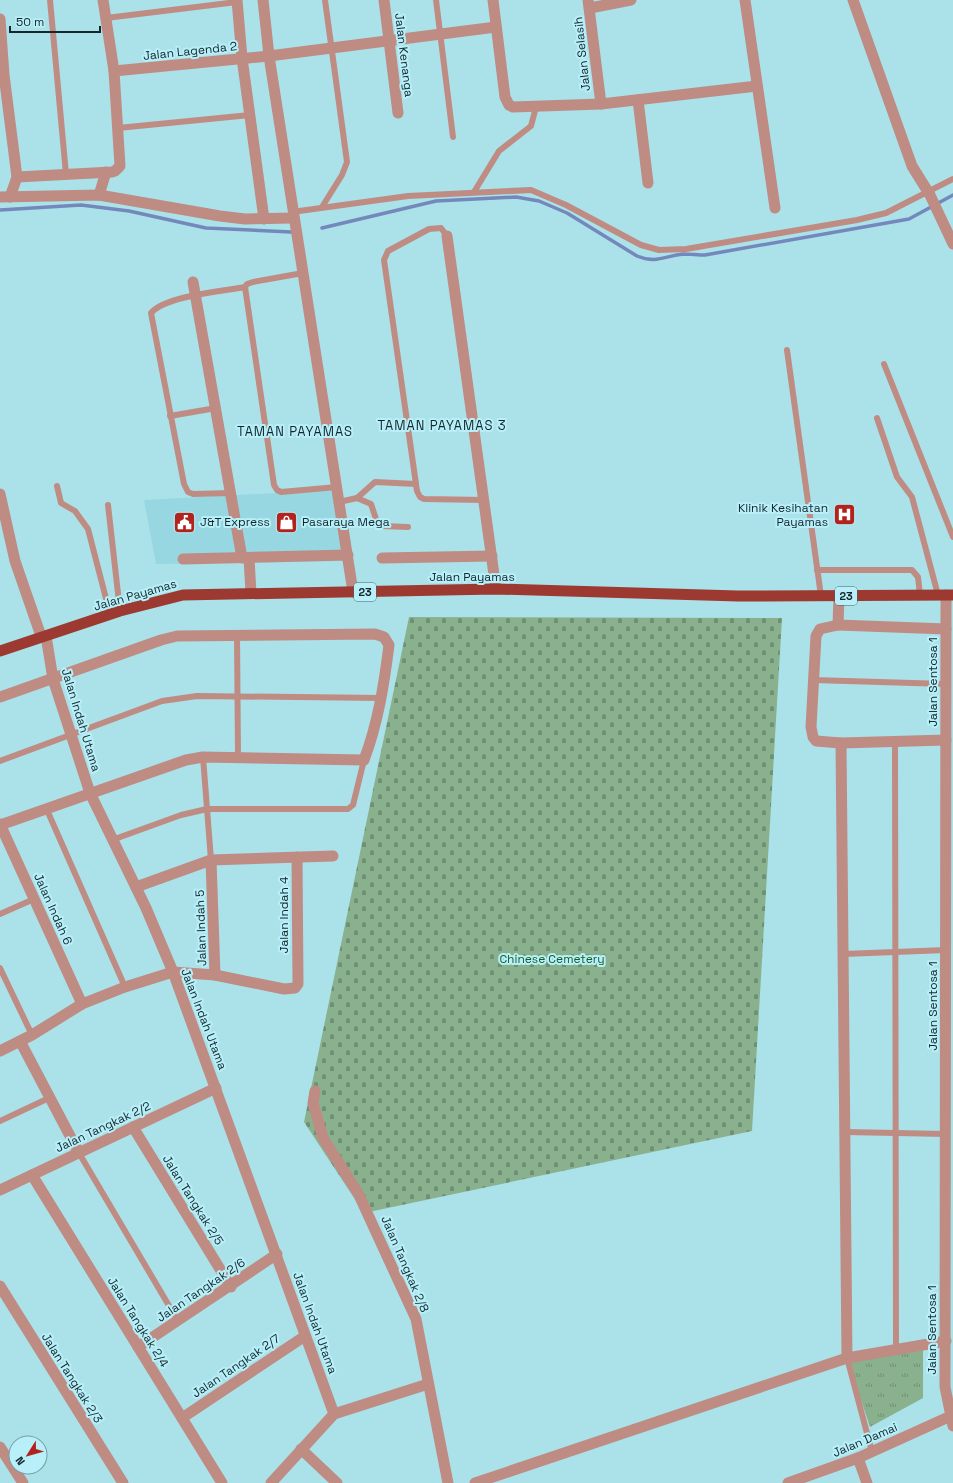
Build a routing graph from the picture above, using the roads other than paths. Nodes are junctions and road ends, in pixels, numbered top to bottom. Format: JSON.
{"nodes":[{"id":1,"x":50,"y":0,"type":"edge"},
{"id":2,"x":104,"y":0,"type":"edge"},
{"id":3,"x":263,"y":0,"type":"edge"},
{"id":4,"x":325,"y":0,"type":"edge"},
{"id":5,"x":384,"y":0,"type":"edge"},
{"id":6,"x":436,"y":0,"type":"edge"},
{"id":7,"x":493,"y":0,"type":"edge"},
{"id":8,"x":631,"y":0,"type":"edge"},
{"id":9,"x":745,"y":0,"type":"edge"},
{"id":10,"x":853,"y":0,"type":"edge"},
{"id":11,"x":237,"y":1,"type":"edge"},
{"id":12,"x":589,"y":4,"type":"edge"},
{"id":13,"x":106,"y":18,"type":"junction"},
{"id":14,"x":0,"y":19,"type":"edge"},
{"id":15,"x":496,"y":27,"type":"junction"},
{"id":16,"x":440,"y":35,"type":"junction"},
{"id":17,"x":389,"y":41,"type":"junction"},
{"id":18,"x":331,"y":48,"type":"junction"},
{"id":19,"x":269,"y":56,"type":"junction"},
{"id":20,"x":242,"y":58,"type":"junction"},
{"id":21,"x":114,"y":71,"type":"junction"},
{"id":22,"x":2,"y":75,"type":"edge"},
{"id":23,"x":757,"y":86,"type":"junction"},
{"id":24,"x":638,"y":100,"type":"junction"},
{"id":25,"x":601,"y":104,"type":"junction"},
{"id":26,"x":536,"y":107,"type":"junction"},
{"id":27,"x":398,"y":113,"type":"dead end"},
{"id":28,"x":250,"y":115,"type":"junction"},
{"id":29,"x":118,"y":128,"type":"junction"},
{"id":30,"x":453,"y":137,"type":"dead end"},
{"id":31,"x":106,"y":172,"type":"junction"},
{"id":32,"x":66,"y":174,"type":"junction"},
{"id":33,"x":17,"y":178,"type":"junction"},
{"id":34,"x":953,"y":179,"type":"edge"},
{"id":35,"x":648,"y":184,"type":"dead end"},
{"id":36,"x":474,"y":192,"type":"junction"},
{"id":37,"x":99,"y":195,"type":"junction"},
{"id":38,"x":931,"y":196,"type":"junction"},
{"id":39,"x":5,"y":197,"type":"edge"},
{"id":40,"x":322,"y":207,"type":"junction"},
{"id":41,"x":774,"y":208,"type":"dead end"},
{"id":42,"x":293,"y":215,"type":"junction"},
{"id":43,"x":264,"y":219,"type":"junction"},
{"id":44,"x":447,"y":236,"type":"joint"},
{"id":45,"x":953,"y":244,"type":"edge"},
{"id":46,"x":303,"y":273,"type":"junction"},
{"id":47,"x":193,"y":282,"type":"dead end"},
{"id":48,"x":245,"y":287,"type":"junction"},
{"id":49,"x":196,"y":295,"type":"junction"},
{"id":50,"x":787,"y":350,"type":"dead end"},
{"id":51,"x":884,"y":364,"type":"dead end"},
{"id":52,"x":216,"y":408,"type":"junction"},
{"id":53,"x":170,"y":416,"type":"junction"},
{"id":54,"x":877,"y":418,"type":"dead end"},
{"id":55,"x":416,"y":484,"type":"junction"},
{"id":56,"x":57,"y":486,"type":"dead end"},
{"id":57,"x":337,"y":487,"type":"junction"},
{"id":58,"x":231,"y":493,"type":"junction"},
{"id":59,"x":0,"y":494,"type":"edge"},
{"id":60,"x":357,"y":498,"type":"junction"},
{"id":61,"x":484,"y":500,"type":"junction"},
{"id":62,"x":339,"y":502,"type":"junction"},
{"id":63,"x":108,"y":505,"type":"dead end"},
{"id":64,"x":408,"y":527,"type":"dead end"},
{"id":65,"x":953,"y":537,"type":"edge"},
{"id":66,"x":348,"y":555,"type":"junction"},
{"id":67,"x":492,"y":556,"type":"junction"},
{"id":68,"x":246,"y":558,"type":"junction"},
{"id":69,"x":382,"y":558,"type":"dead end"},
{"id":70,"x":183,"y":559,"type":"dead end"},
{"id":71,"x":817,"y":570,"type":"junction"},
{"id":72,"x":496,"y":589,"type":"junction"},
{"id":73,"x":353,"y":592,"type":"junction"},
{"id":74,"x":251,"y":594,"type":"junction"},
{"id":75,"x":920,"y":595,"type":"junction"},
{"id":76,"x":946,"y":595,"type":"edge"},
{"id":77,"x":820,"y":596,"type":"junction"},
{"id":78,"x":839,"y":596,"type":"junction"},
{"id":79,"x":115,"y":613,"type":"junction"},
{"id":80,"x":948,"y":622,"type":"edge"},
{"id":81,"x":838,"y":625,"type":"junction"},
{"id":82,"x":237,"y":635,"type":"junction"},
{"id":83,"x":43,"y":636,"type":"junction"},
{"id":84,"x":0,"y":650,"type":"edge"},
{"id":85,"x":53,"y":679,"type":"junction"},
{"id":86,"x":813,"y":680,"type":"junction"},
{"id":87,"x":946,"y":684,"type":"junction"},
{"id":88,"x":238,"y":696,"type":"junction"},
{"id":89,"x":0,"y":697,"type":"edge"},
{"id":90,"x":382,"y":698,"type":"junction"},
{"id":91,"x":949,"y":717,"type":"edge"},
{"id":92,"x":70,"y":736,"type":"junction"},
{"id":93,"x":946,"y":740,"type":"junction"},
{"id":94,"x":895,"y":742,"type":"junction"},
{"id":95,"x":841,"y":743,"type":"junction"},
{"id":96,"x":203,"y":757,"type":"junction"},
{"id":97,"x":238,"y":757,"type":"junction"},
{"id":98,"x":364,"y":760,"type":"junction"},
{"id":99,"x":0,"y":761,"type":"edge"},
{"id":100,"x":90,"y":793,"type":"junction"},
{"id":101,"x":207,"y":809,"type":"junction"},
{"id":102,"x":47,"y":810,"type":"junction"},
{"id":103,"x":0,"y":825,"type":"edge"},
{"id":104,"x":112,"y":840,"type":"junction"},
{"id":105,"x":333,"y":856,"type":"dead end"},
{"id":106,"x":297,"y":857,"type":"junction"},
{"id":107,"x":211,"y":860,"type":"junction"},
{"id":108,"x":136,"y":887,"type":"junction"},
{"id":109,"x":34,"y":899,"type":"junction"},
{"id":110,"x":0,"y":914,"type":"edge"},
{"id":111,"x":946,"y":950,"type":"junction"},
{"id":112,"x":896,"y":952,"type":"junction"},
{"id":113,"x":844,"y":954,"type":"junction"},
{"id":114,"x":0,"y":968,"type":"edge"},
{"id":115,"x":173,"y":972,"type":"junction"},
{"id":116,"x":215,"y":975,"type":"junction"},
{"id":117,"x":125,"y":986,"type":"junction"},
{"id":118,"x":82,"y":1004,"type":"junction"},
{"id":119,"x":32,"y":1035,"type":"junction"},
{"id":120,"x":20,"y":1041,"type":"junction"},
{"id":121,"x":0,"y":1051,"type":"edge"},
{"id":122,"x":216,"y":1088,"type":"junction"},
{"id":123,"x":315,"y":1091,"type":"dead end"},
{"id":124,"x":50,"y":1098,"type":"junction"},
{"id":125,"x":0,"y":1121,"type":"edge"},
{"id":126,"x":133,"y":1127,"type":"junction"},
{"id":127,"x":845,"y":1132,"type":"junction"},
{"id":128,"x":897,"y":1133,"type":"junction"},
{"id":129,"x":946,"y":1134,"type":"junction"},
{"id":130,"x":949,"y":1148,"type":"edge"},
{"id":131,"x":79,"y":1152,"type":"junction"},
{"id":132,"x":32,"y":1175,"type":"junction"},
{"id":133,"x":0,"y":1190,"type":"edge"},
{"id":134,"x":277,"y":1254,"type":"junction"},
{"id":135,"x":949,"y":1271,"type":"edge"},
{"id":136,"x":0,"y":1286,"type":"edge"},
{"id":137,"x":230,"y":1287,"type":"junction"},
{"id":138,"x":178,"y":1321,"type":"junction"},
{"id":139,"x":305,"y":1336,"type":"junction"},
{"id":140,"x":946,"y":1341,"type":"junction"},
{"id":141,"x":138,"y":1347,"type":"junction"},
{"id":142,"x":896,"y":1350,"type":"junction"},
{"id":143,"x":847,"y":1358,"type":"junction"},
{"id":144,"x":428,"y":1384,"type":"junction"},
{"id":145,"x":334,"y":1414,"type":"junction"},
{"id":146,"x":182,"y":1418,"type":"junction"},
{"id":147,"x":952,"y":1419,"type":"edge"},
{"id":148,"x":0,"y":1447,"type":"edge"},
{"id":149,"x":301,"y":1449,"type":"junction"},
{"id":150,"x":872,"y":1452,"type":"junction"},
{"id":151,"x":858,"y":1458,"type":"junction"},
{"id":152,"x":23,"y":1483,"type":"edge"},
{"id":153,"x":123,"y":1483,"type":"edge"},
{"id":154,"x":222,"y":1483,"type":"edge"},
{"id":155,"x":271,"y":1483,"type":"edge"},
{"id":156,"x":337,"y":1483,"type":"edge"},
{"id":157,"x":448,"y":1483,"type":"edge"},
{"id":158,"x":475,"y":1483,"type":"edge"},
{"id":159,"x":788,"y":1483,"type":"edge"},
{"id":160,"x":867,"y":1483,"type":"edge"}],
"edges":[{"from":1,"to":32,"type":"lane"},
{"from":2,"to":13,"type":"street"},
{"from":3,"to":19,"type":"street"},
{"from":4,"to":18,"type":"lane"},
{"from":5,"to":17,"type":"street","name":"Jalan Kenanga"},
{"from":6,"to":16,"type":"lane"},
{"from":7,"to":15,"type":"street"},
{"from":8,"to":12,"type":"street"},
{"from":9,"to":23,"type":"street"},
{"from":10,"to":38,"type":"street"},
{"from":11,"to":13,"type":"lane"},
{"from":11,"to":20,"type":"street"},
{"from":12,"to":25,"type":"street","name":"Jalan Selasih"},
{"from":13,"to":21,"type":"street"},
{"from":14,"to":22,"type":"street"},
{"from":15,"to":16,"type":"street","name":"Jalan Lagenda 2"},
{"from":15,"to":26,"type":"street"},
{"from":16,"to":17,"type":"street","name":"Jalan Lagenda 2"},
{"from":16,"to":30,"type":"lane"},
{"from":17,"to":18,"type":"street","name":"Jalan Lagenda 2"},
{"from":17,"to":27,"type":"street","name":"Jalan Kenanga"},
{"from":18,"to":19,"type":"street","name":"Jalan Lagenda 2"},
{"from":18,"to":40,"type":"lane"},
{"from":19,"to":20,"type":"street","name":"Jalan Lagenda 2"},
{"from":19,"to":42,"type":"street"},
{"from":20,"to":21,"type":"street","name":"Jalan Lagenda 2"},
{"from":20,"to":28,"type":"street"},
{"from":21,"to":29,"type":"street"},
{"from":22,"to":33,"type":"street"},
{"from":23,"to":24,"type":"street"},
{"from":23,"to":41,"type":"street"},
{"from":24,"to":25,"type":"street"},
{"from":24,"to":35,"type":"street"},
{"from":25,"to":26,"type":"street"},
{"from":26,"to":36,"type":"lane"},
{"from":28,"to":29,"type":"lane"},
{"from":28,"to":43,"type":"street"},
{"from":29,"to":31,"type":"street"},
{"from":31,"to":32,"type":"street"},
{"from":31,"to":37,"type":"street"},
{"from":32,"to":33,"type":"street"},
{"from":33,"to":39,"type":"street"},
{"from":34,"to":38,"type":"lane"},
{"from":36,"to":38,"type":"lane"},
{"from":36,"to":40,"type":"lane"},
{"from":37,"to":39,"type":"street"},
{"from":37,"to":43,"type":"street"},
{"from":38,"to":45,"type":"street"},
{"from":40,"to":42,"type":"lane"},
{"from":42,"to":43,"type":"street"},
{"from":42,"to":46,"type":"street"},
{"from":44,"to":55,"type":"lane"},
{"from":44,"to":61,"type":"street"},
{"from":46,"to":48,"type":"lane"},
{"from":46,"to":57,"type":"street"},
{"from":47,"to":49,"type":"street"},
{"from":48,"to":49,"type":"lane"},
{"from":48,"to":57,"type":"lane"},
{"from":49,"to":52,"type":"street"},
{"from":49,"to":53,"type":"lane"},
{"from":50,"to":71,"type":"lane"},
{"from":51,"to":65,"type":"lane"},
{"from":52,"to":53,"type":"lane"},
{"from":52,"to":58,"type":"street"},
{"from":53,"to":58,"type":"lane"},
{"from":54,"to":76,"type":"lane"},
{"from":55,"to":60,"type":"lane"},
{"from":55,"to":61,"type":"lane"},
{"from":56,"to":79,"type":"lane"},
{"from":57,"to":62,"type":"street"},
{"from":58,"to":68,"type":"street"},
{"from":59,"to":83,"type":"street","name":"Jalan Indah Utama"},
{"from":60,"to":62,"type":"lane"},
{"from":60,"to":64,"type":"lane"},
{"from":61,"to":67,"type":"street"},
{"from":62,"to":66,"type":"street"},
{"from":63,"to":79,"type":"lane"},
{"from":66,"to":68,"type":"street"},
{"from":66,"to":73,"type":"street"},
{"from":67,"to":69,"type":"street"},
{"from":67,"to":72,"type":"street"},
{"from":68,"to":70,"type":"street"},
{"from":68,"to":74,"type":"street"},
{"from":71,"to":75,"type":"lane"},
{"from":71,"to":77,"type":"lane"},
{"from":72,"to":73,"type":"highway","name":"Jalan Payamas","number":"23"},
{"from":72,"to":77,"type":"highway","name":"Jalan Payamas","number":"23"},
{"from":73,"to":74,"type":"highway","name":"Jalan Payamas","number":"23"},
{"from":74,"to":79,"type":"highway","name":"Jalan Payamas","number":"23"},
{"from":75,"to":76,"type":"highway","name":"Jalan Payamas","number":"23"},
{"from":75,"to":78,"type":"highway","name":"Jalan Payamas","number":"23"},
{"from":76,"to":80,"type":"street","name":"Jalan Sentosa 1"},
{"from":77,"to":78,"type":"highway","name":"Jalan Payamas","number":"23"},
{"from":78,"to":81,"type":"street"},
{"from":79,"to":83,"type":"highway","name":"Jalan Payamas","number":"23"},
{"from":80,"to":81,"type":"street"},
{"from":80,"to":87,"type":"street","name":"Jalan Sentosa 1"},
{"from":81,"to":86,"type":"street"},
{"from":82,"to":85,"type":"street"},
{"from":82,"to":88,"type":"lane"},
{"from":82,"to":90,"type":"street"},
{"from":83,"to":84,"type":"highway","name":"Jalan Payamas","number":"23"},
{"from":83,"to":85,"type":"street","name":"Jalan Indah Utama"},
{"from":85,"to":89,"type":"street"},
{"from":85,"to":92,"type":"street","name":"Jalan Indah Utama"},
{"from":86,"to":87,"type":"lane"},
{"from":86,"to":95,"type":"street"},
{"from":87,"to":91,"type":"street","name":"Jalan Sentosa 1"},
{"from":88,"to":90,"type":"lane"},
{"from":88,"to":92,"type":"lane"},
{"from":88,"to":97,"type":"lane"},
{"from":90,"to":98,"type":"street"},
{"from":91,"to":93,"type":"street","name":"Jalan Sentosa 1"},
{"from":92,"to":99,"type":"lane"},
{"from":92,"to":100,"type":"street","name":"Jalan Indah Utama"},
{"from":93,"to":94,"type":"street"},
{"from":93,"to":111,"type":"street","name":"Jalan Sentosa 1"},
{"from":94,"to":95,"type":"street"},
{"from":94,"to":112,"type":"lane"},
{"from":95,"to":113,"type":"street"},
{"from":96,"to":97,"type":"street"},
{"from":96,"to":100,"type":"street"},
{"from":96,"to":101,"type":"lane"},
{"from":97,"to":98,"type":"street"},
{"from":98,"to":101,"type":"lane"},
{"from":100,"to":102,"type":"street"},
{"from":100,"to":104,"type":"street","name":"Jalan Indah Utama"},
{"from":101,"to":104,"type":"lane"},
{"from":101,"to":107,"type":"lane"},
{"from":102,"to":103,"type":"street"},
{"from":102,"to":117,"type":"lane"},
{"from":103,"to":109,"type":"street","name":"Jalan Indah 6"},
{"from":104,"to":108,"type":"street","name":"Jalan Indah Utama"},
{"from":105,"to":106,"type":"street"},
{"from":106,"to":107,"type":"street"},
{"from":106,"to":116,"type":"street","name":"Jalan Indah 4"},
{"from":107,"to":108,"type":"street"},
{"from":107,"to":116,"type":"street","name":"Jalan Indah 5"},
{"from":108,"to":115,"type":"street","name":"Jalan Indah Utama"},
{"from":109,"to":110,"type":"lane"},
{"from":109,"to":118,"type":"street","name":"Jalan Indah 6"},
{"from":111,"to":112,"type":"lane"},
{"from":111,"to":129,"type":"street","name":"Jalan Sentosa 1"},
{"from":112,"to":113,"type":"lane"},
{"from":112,"to":128,"type":"lane"},
{"from":113,"to":127,"type":"street"},
{"from":114,"to":119,"type":"lane"},
{"from":115,"to":116,"type":"street","name":"Jalan Indah 5"},
{"from":115,"to":117,"type":"street"},
{"from":115,"to":122,"type":"street","name":"Jalan Indah Utama"},
{"from":117,"to":118,"type":"street"},
{"from":118,"to":119,"type":"street"},
{"from":119,"to":120,"type":"street"},
{"from":120,"to":121,"type":"street"},
{"from":120,"to":124,"type":"street"},
{"from":122,"to":126,"type":"street","name":"Jalan Tangkak 2/2"},
{"from":122,"to":134,"type":"street","name":"Jalan Indah Utama"},
{"from":123,"to":144,"type":"street","name":"Jalan Tangkak 2/8"},
{"from":124,"to":125,"type":"lane"},
{"from":124,"to":131,"type":"street"},
{"from":126,"to":131,"type":"street","name":"Jalan Tangkak 2/2"},
{"from":126,"to":137,"type":"street","name":"Jalan Tangkak 2/5"},
{"from":127,"to":128,"type":"lane"},
{"from":127,"to":143,"type":"street"},
{"from":128,"to":129,"type":"lane"},
{"from":128,"to":142,"type":"lane"},
{"from":129,"to":130,"type":"street","name":"Jalan Sentosa 1"},
{"from":130,"to":135,"type":"street","name":"Jalan Sentosa 1"},
{"from":131,"to":132,"type":"street","name":"Jalan Tangkak 2/2"},
{"from":131,"to":138,"type":"lane"},
{"from":132,"to":133,"type":"street","name":"Jalan Tangkak 2/2"},
{"from":132,"to":141,"type":"street","name":"Jalan Tangkak 2/4"},
{"from":134,"to":137,"type":"street","name":"Jalan Tangkak 2/6"},
{"from":134,"to":139,"type":"street","name":"Jalan Indah Utama"},
{"from":135,"to":140,"type":"street","name":"Jalan Sentosa 1"},
{"from":136,"to":153,"type":"street","name":"Jalan Tangkak 2/3"},
{"from":137,"to":138,"type":"street","name":"Jalan Tangkak 2/6"},
{"from":138,"to":141,"type":"street","name":"Jalan Tangkak 2/6"},
{"from":139,"to":145,"type":"street","name":"Jalan Indah Utama"},
{"from":139,"to":146,"type":"street","name":"Jalan Tangkak 2/7"},
{"from":140,"to":142,"type":"street"},
{"from":140,"to":147,"type":"street","name":"Jalan Sentosa 1"},
{"from":141,"to":146,"type":"street","name":"Jalan Tangkak 2/4"},
{"from":142,"to":143,"type":"street"},
{"from":143,"to":150,"type":"lane"},
{"from":143,"to":158,"type":"street"},
{"from":144,"to":145,"type":"street"},
{"from":144,"to":157,"type":"street","name":"Jalan Tangkak 2/8"},
{"from":145,"to":149,"type":"street"},
{"from":146,"to":154,"type":"street","name":"Jalan Tangkak 2/4"},
{"from":147,"to":150,"type":"street","name":"Jalan Damai"},
{"from":148,"to":152,"type":"street"},
{"from":149,"to":155,"type":"street"},
{"from":149,"to":156,"type":"street"},
{"from":150,"to":151,"type":"street","name":"Jalan Damai"},
{"from":151,"to":159,"type":"street","name":"Jalan Damai"},
{"from":151,"to":160,"type":"street"}]}
